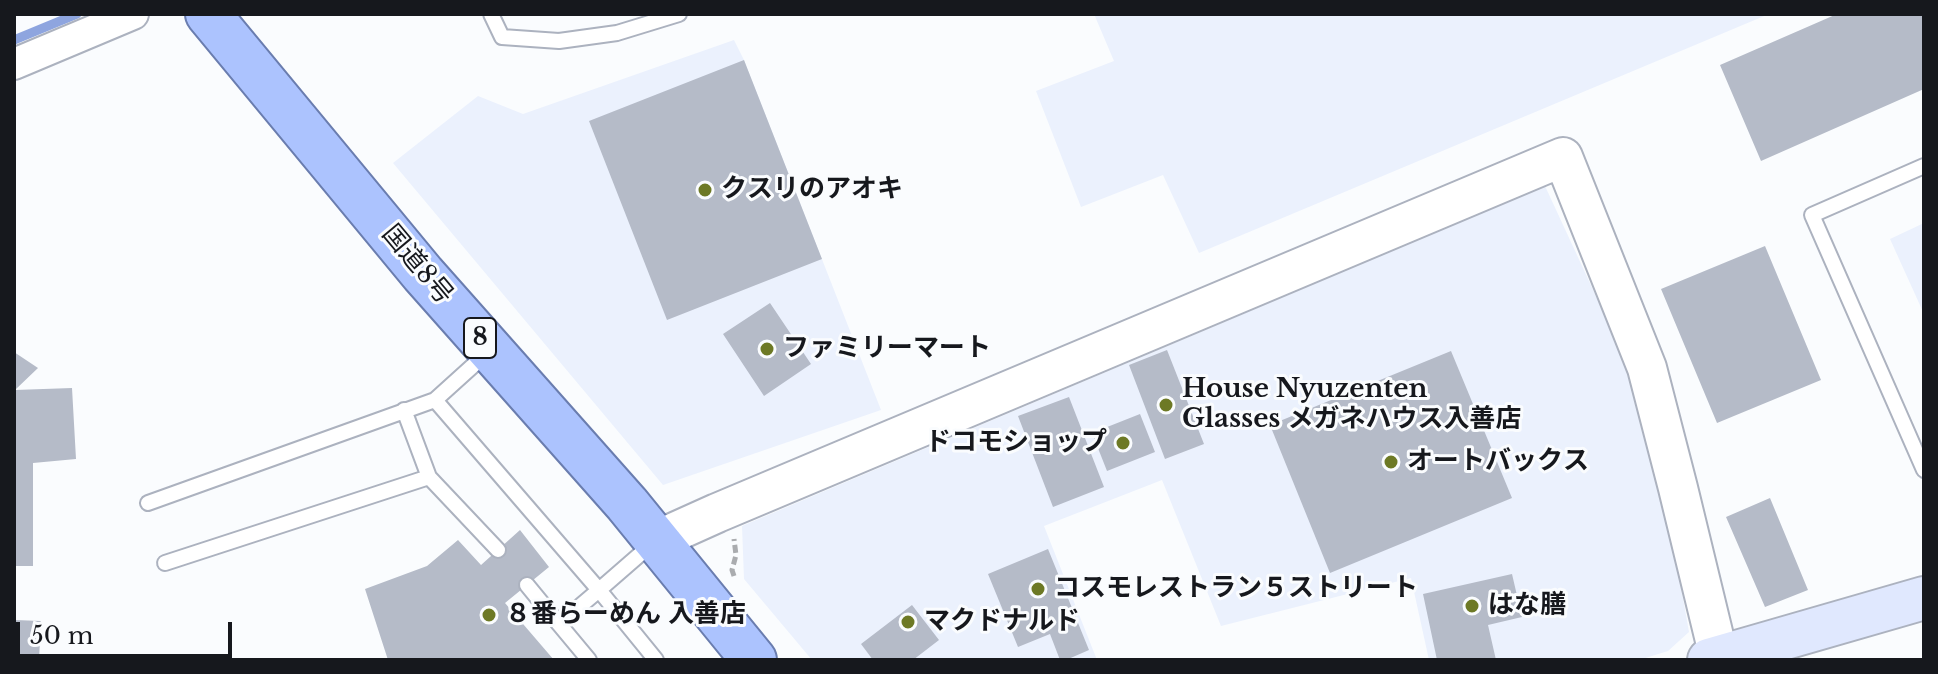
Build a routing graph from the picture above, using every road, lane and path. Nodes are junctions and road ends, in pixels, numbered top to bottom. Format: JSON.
{"nodes":[{"id":1,"x":133,"y":14,"type":"edge"},
{"id":2,"x":208,"y":14,"type":"edge"},
{"id":3,"x":491,"y":14,"type":"edge"},
{"id":4,"x":679,"y":14,"type":"edge"},
{"id":5,"x":14,"y":64,"type":"edge"},
{"id":6,"x":1924,"y":166,"type":"edge"},
{"id":7,"x":491,"y":350,"type":"junction"},
{"id":8,"x":435,"y":400,"type":"junction"},
{"id":9,"x":404,"y":410,"type":"junction"},
{"id":10,"x":1924,"y":470,"type":"edge"},
{"id":11,"x":429,"y":477,"type":"junction"},
{"id":12,"x":148,"y":503,"type":"dead end"},
{"id":13,"x":657,"y":540,"type":"junction"},
{"id":14,"x":498,"y":550,"type":"dead end"},
{"id":15,"x":165,"y":563,"type":"dead end"},
{"id":16,"x":527,"y":585,"type":"dead end"},
{"id":17,"x":599,"y":590,"type":"junction"},
{"id":18,"x":1924,"y":598,"type":"edge"},
{"id":19,"x":559,"y":624,"type":"junction"},
{"id":20,"x":1734,"y":656,"type":"edge"},
{"id":21,"x":589,"y":660,"type":"edge"},
{"id":22,"x":656,"y":660,"type":"edge"},
{"id":23,"x":754,"y":660,"type":"edge"}],
"edges":[{"from":1,"to":5,"type":"street"},
{"from":2,"to":7,"type":"highway","name":"国道8号","number":"8"},
{"from":3,"to":4,"type":"lane"},
{"from":6,"to":10,"type":"lane"},
{"from":7,"to":8,"type":"lane"},
{"from":7,"to":13,"type":"highway","name":"国道8号","number":"8"},
{"from":8,"to":9,"type":"lane"},
{"from":8,"to":17,"type":"lane"},
{"from":9,"to":11,"type":"lane"},
{"from":9,"to":12,"type":"lane"},
{"from":11,"to":14,"type":"lane"},
{"from":11,"to":15,"type":"lane"},
{"from":13,"to":17,"type":"lane"},
{"from":13,"to":20,"type":"street"},
{"from":13,"to":23,"type":"highway","name":"国道8号","number":"8"},
{"from":16,"to":19,"type":"lane"},
{"from":17,"to":19,"type":"lane"},
{"from":17,"to":22,"type":"lane"},
{"from":18,"to":20,"type":"main road"},
{"from":19,"to":21,"type":"lane"}]}
